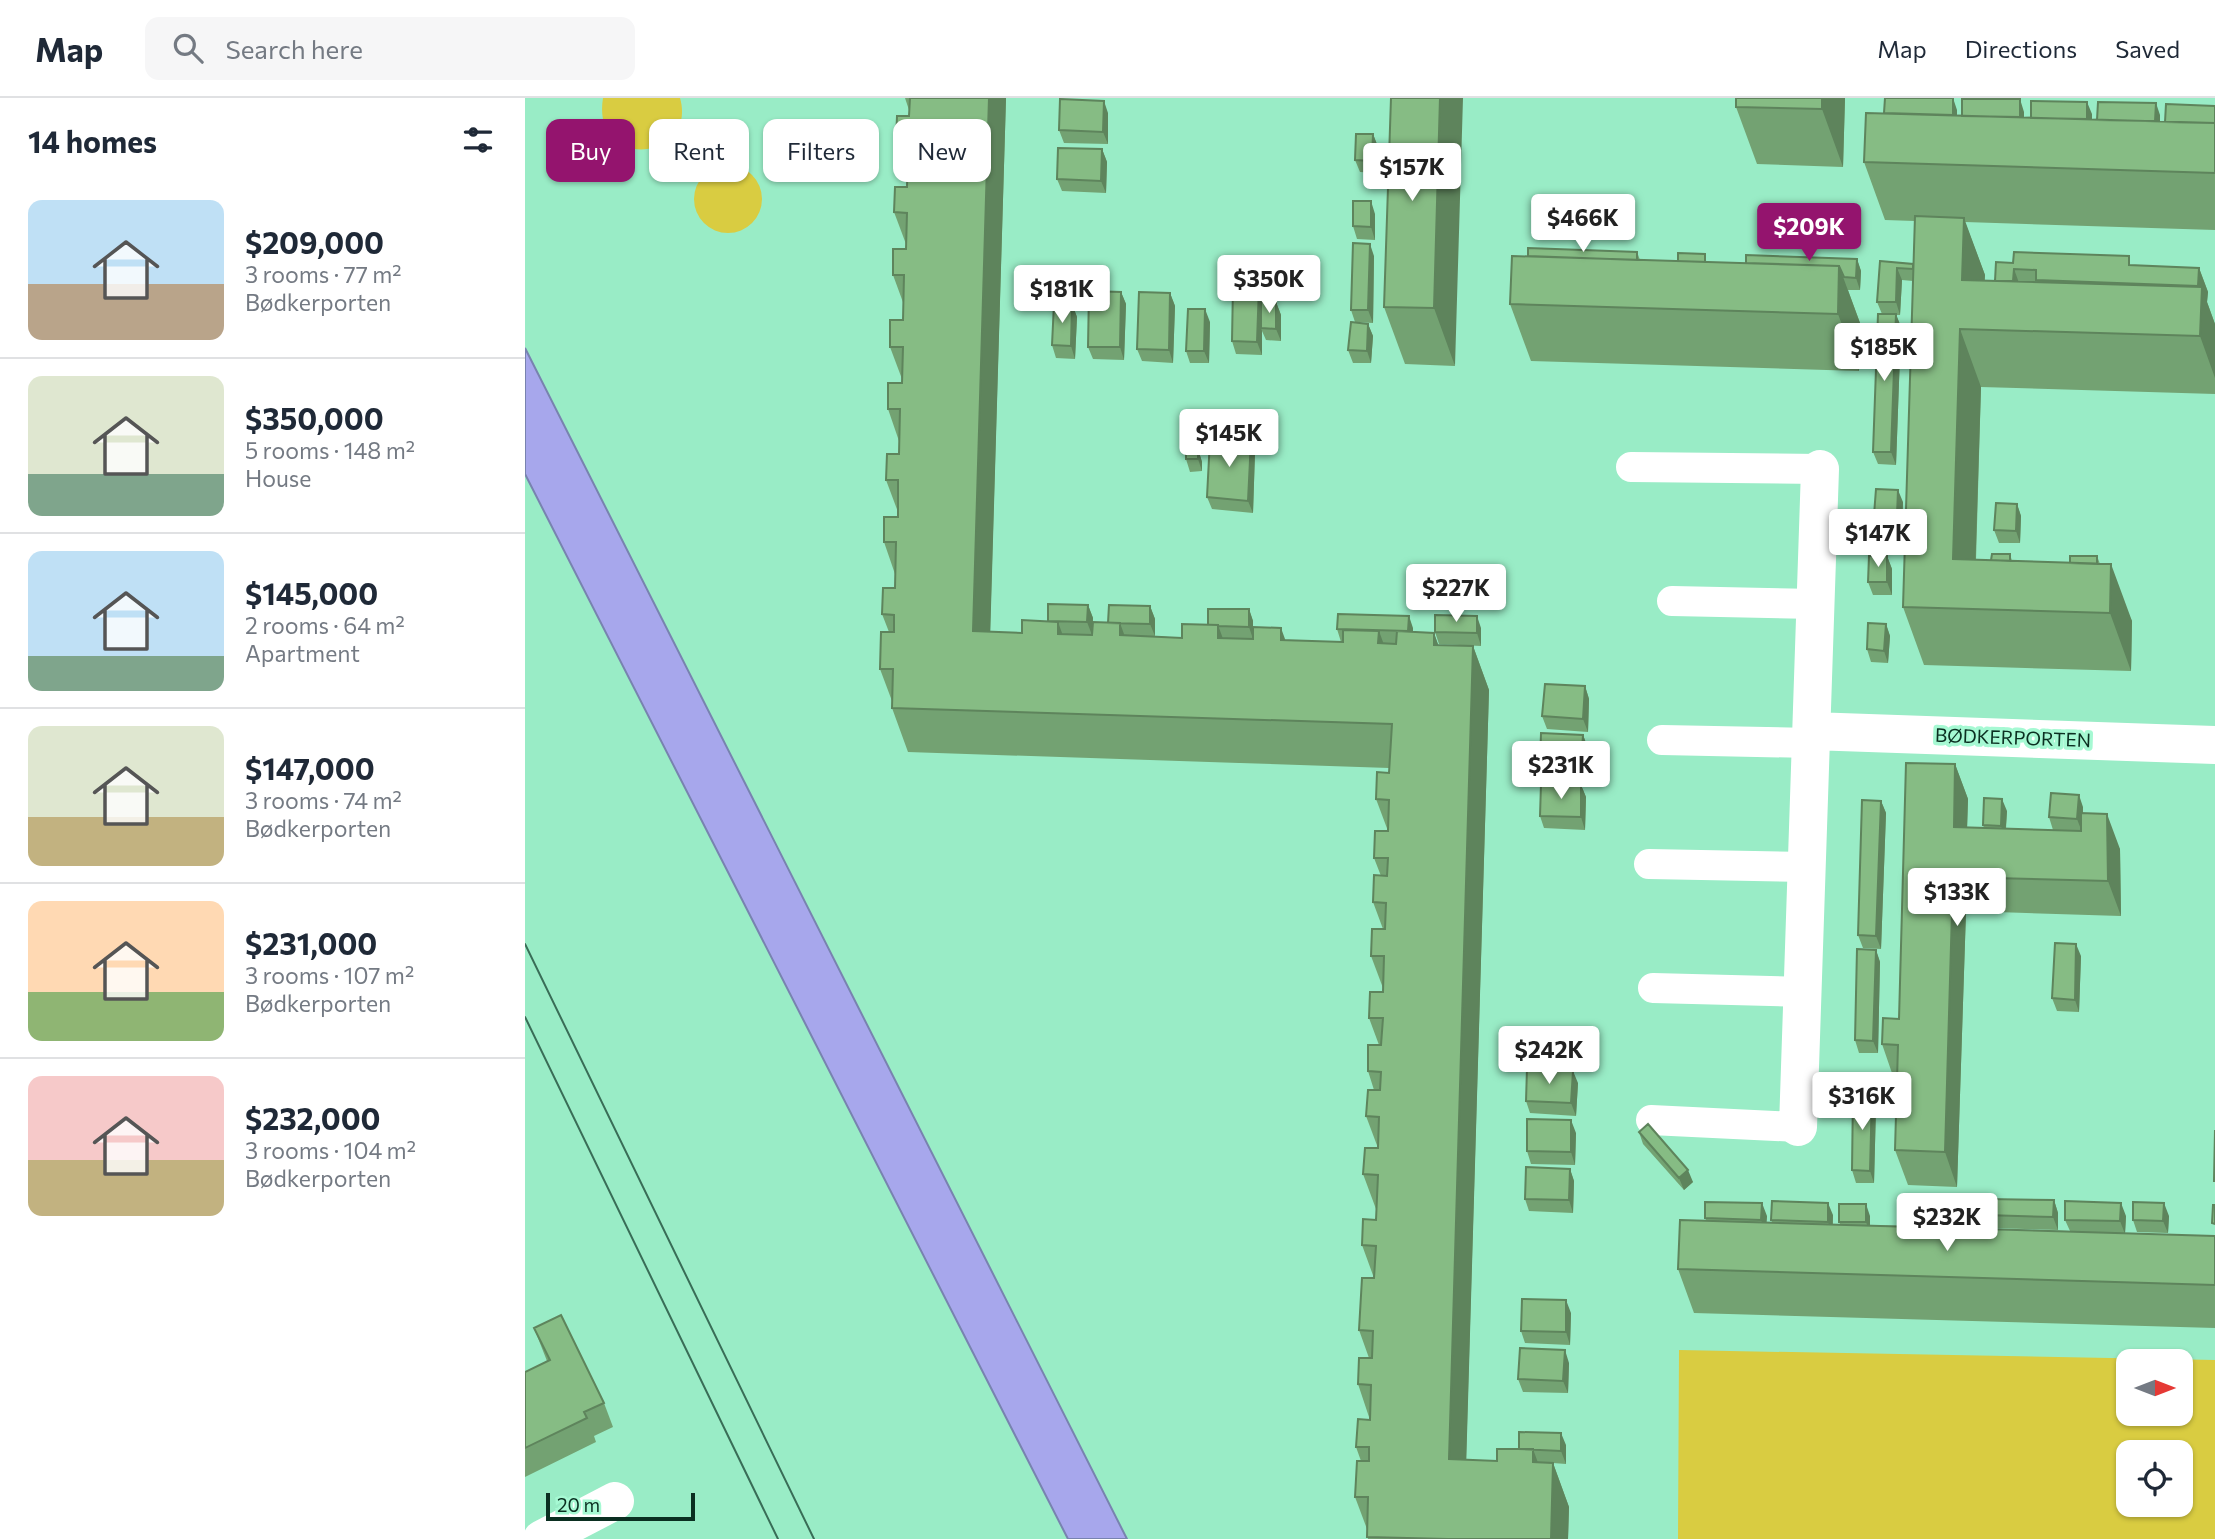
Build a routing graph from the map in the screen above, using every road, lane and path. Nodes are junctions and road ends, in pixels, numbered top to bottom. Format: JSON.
{"nodes":[{"id":1,"x":1632,"y":467,"type":"dead end"},
{"id":2,"x":1821,"y":469,"type":"joint"},
{"id":3,"x":1672,"y":601,"type":"dead end"},
{"id":4,"x":1815,"y":604,"type":"junction"},
{"id":5,"x":1811,"y":737,"type":"junction"},
{"id":6,"x":1662,"y":740,"type":"dead end"},
{"id":7,"x":2215,"y":745,"type":"edge"},
{"id":8,"x":1649,"y":864,"type":"dead end"},
{"id":9,"x":1808,"y":867,"type":"junction"},
{"id":10,"x":1653,"y":988,"type":"dead end"},
{"id":11,"x":1805,"y":992,"type":"junction"},
{"id":12,"x":1651,"y":1120,"type":"dead end"},
{"id":13,"x":1798,"y":1127,"type":"joint"},
{"id":14,"x":615,"y":1501,"type":"dead end"},
{"id":15,"x":542,"y":1539,"type":"edge"}],
"edges":[{"from":1,"to":2,"type":"lane"},
{"from":2,"to":4,"type":"street"},
{"from":3,"to":4,"type":"lane"},
{"from":4,"to":5,"type":"street"},
{"from":5,"to":6,"type":"lane"},
{"from":5,"to":7,"type":"street","name":"BØDKERPORTEN"},
{"from":5,"to":9,"type":"street"},
{"from":8,"to":9,"type":"lane"},
{"from":9,"to":11,"type":"street"},
{"from":10,"to":11,"type":"lane"},
{"from":11,"to":13,"type":"street"},
{"from":12,"to":13,"type":"lane"},
{"from":14,"to":15,"type":"street"}]}
